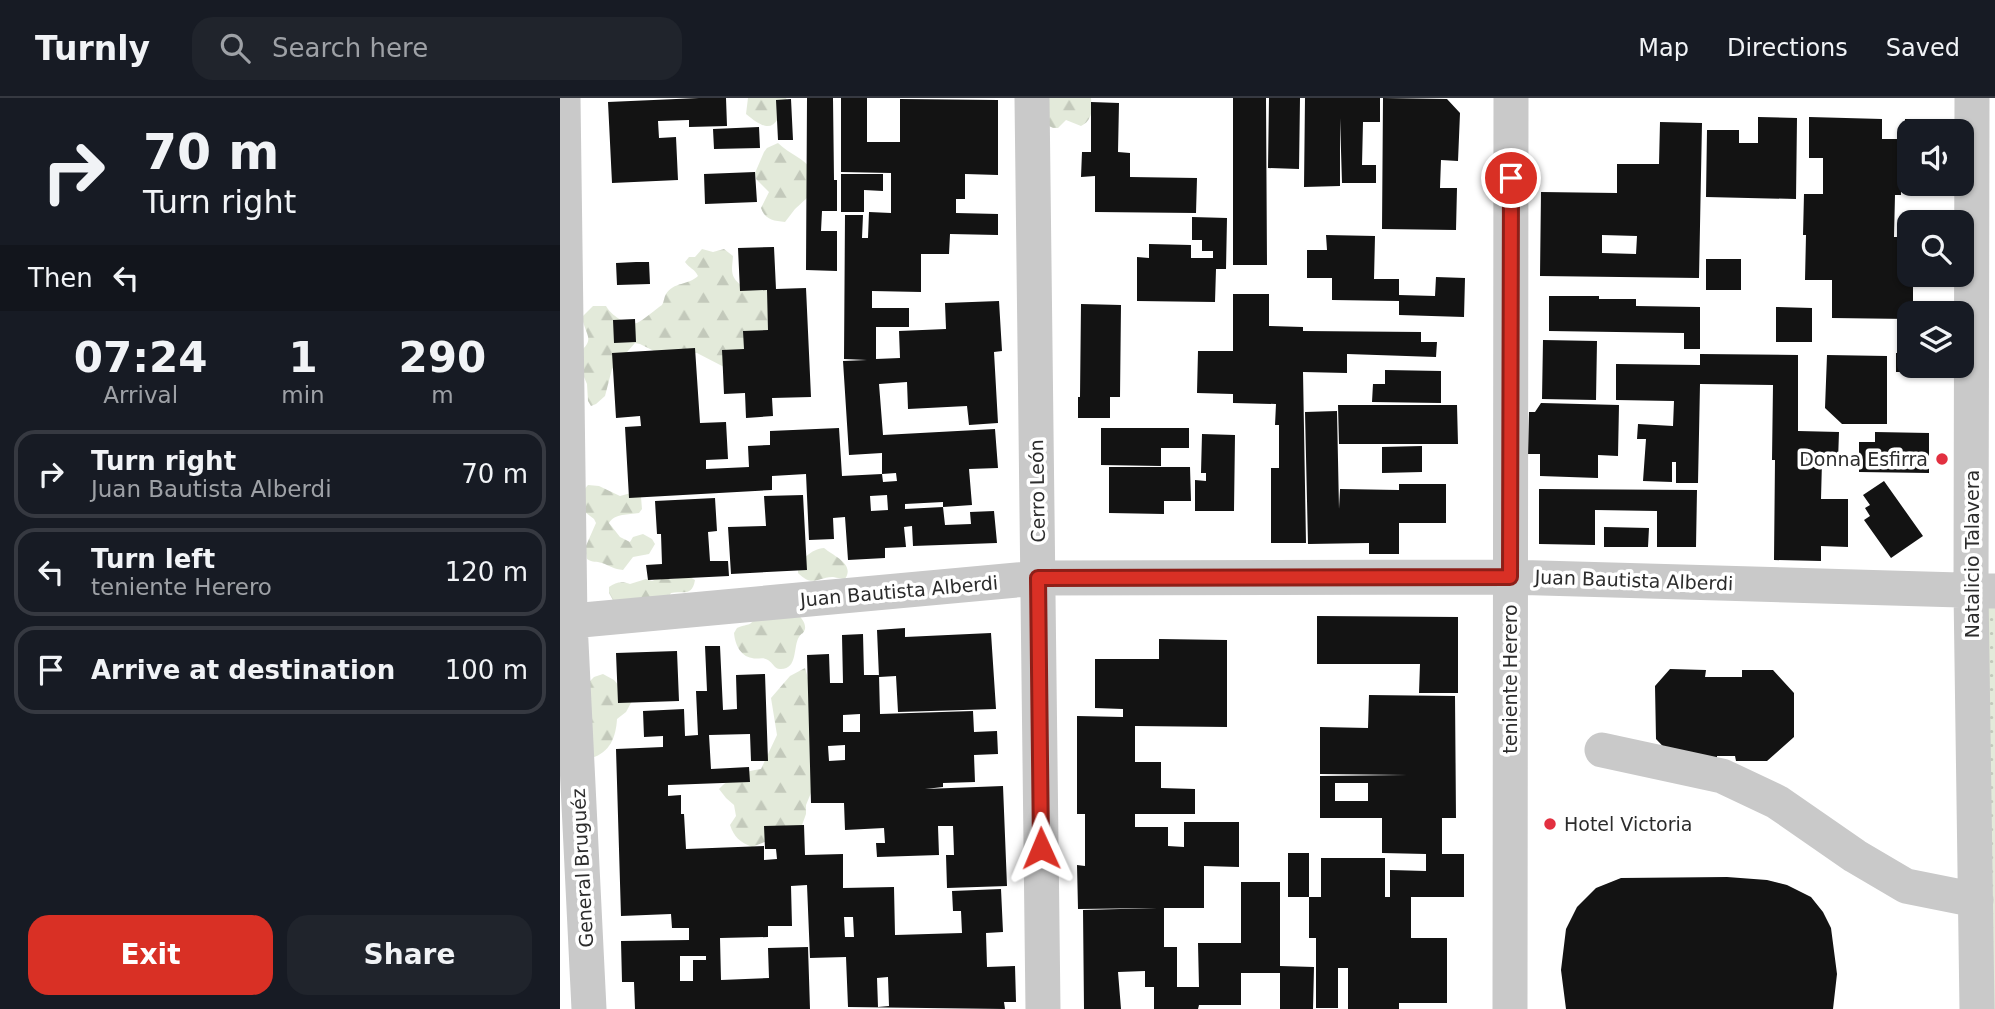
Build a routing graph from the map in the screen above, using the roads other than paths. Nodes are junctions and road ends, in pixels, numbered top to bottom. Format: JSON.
{"nodes":[{"id":1,"x":563,"y":98,"type":"edge"},
{"id":2,"x":1032,"y":98,"type":"edge"},
{"id":3,"x":1511,"y":98,"type":"edge"},
{"id":4,"x":1972,"y":98,"type":"edge"},
{"id":5,"x":1510,"y":577,"type":"junction"},
{"id":6,"x":1038,"y":578,"type":"junction"},
{"id":7,"x":1983,"y":591,"type":"edge"},
{"id":8,"x":565,"y":622,"type":"edge"},
{"id":9,"x":1602,"y":750,"type":"dead end"},
{"id":10,"x":1976,"y":900,"type":"junction"},
{"id":11,"x":589,"y":1009,"type":"edge"},
{"id":12,"x":1042,"y":1009,"type":"edge"},
{"id":13,"x":1510,"y":1009,"type":"edge"},
{"id":14,"x":1978,"y":1009,"type":"edge"}],
"edges":[{"from":1,"to":8,"type":"street","name":"General Bruguéz"},
{"from":2,"to":6,"type":"street","name":"Cerro León"},
{"from":3,"to":5,"type":"street","name":"teniente Herero"},
{"from":4,"to":7,"type":"street","name":"Natalicio Talavera"},
{"from":5,"to":6,"type":"street","name":"Juan Bautista Alberdi"},
{"from":5,"to":7,"type":"street","name":"Juan Bautista Alberdi"},
{"from":5,"to":13,"type":"street","name":"teniente Herero"},
{"from":6,"to":8,"type":"street","name":"Juan Bautista Alberdi"},
{"from":6,"to":12,"type":"street","name":"Cerro León"},
{"from":7,"to":10,"type":"street","name":"Natalicio Talavera"},
{"from":8,"to":11,"type":"street","name":"General Bruguéz"},
{"from":9,"to":10,"type":"street"},
{"from":10,"to":14,"type":"street","name":"Natalicio Talavera"}]}
